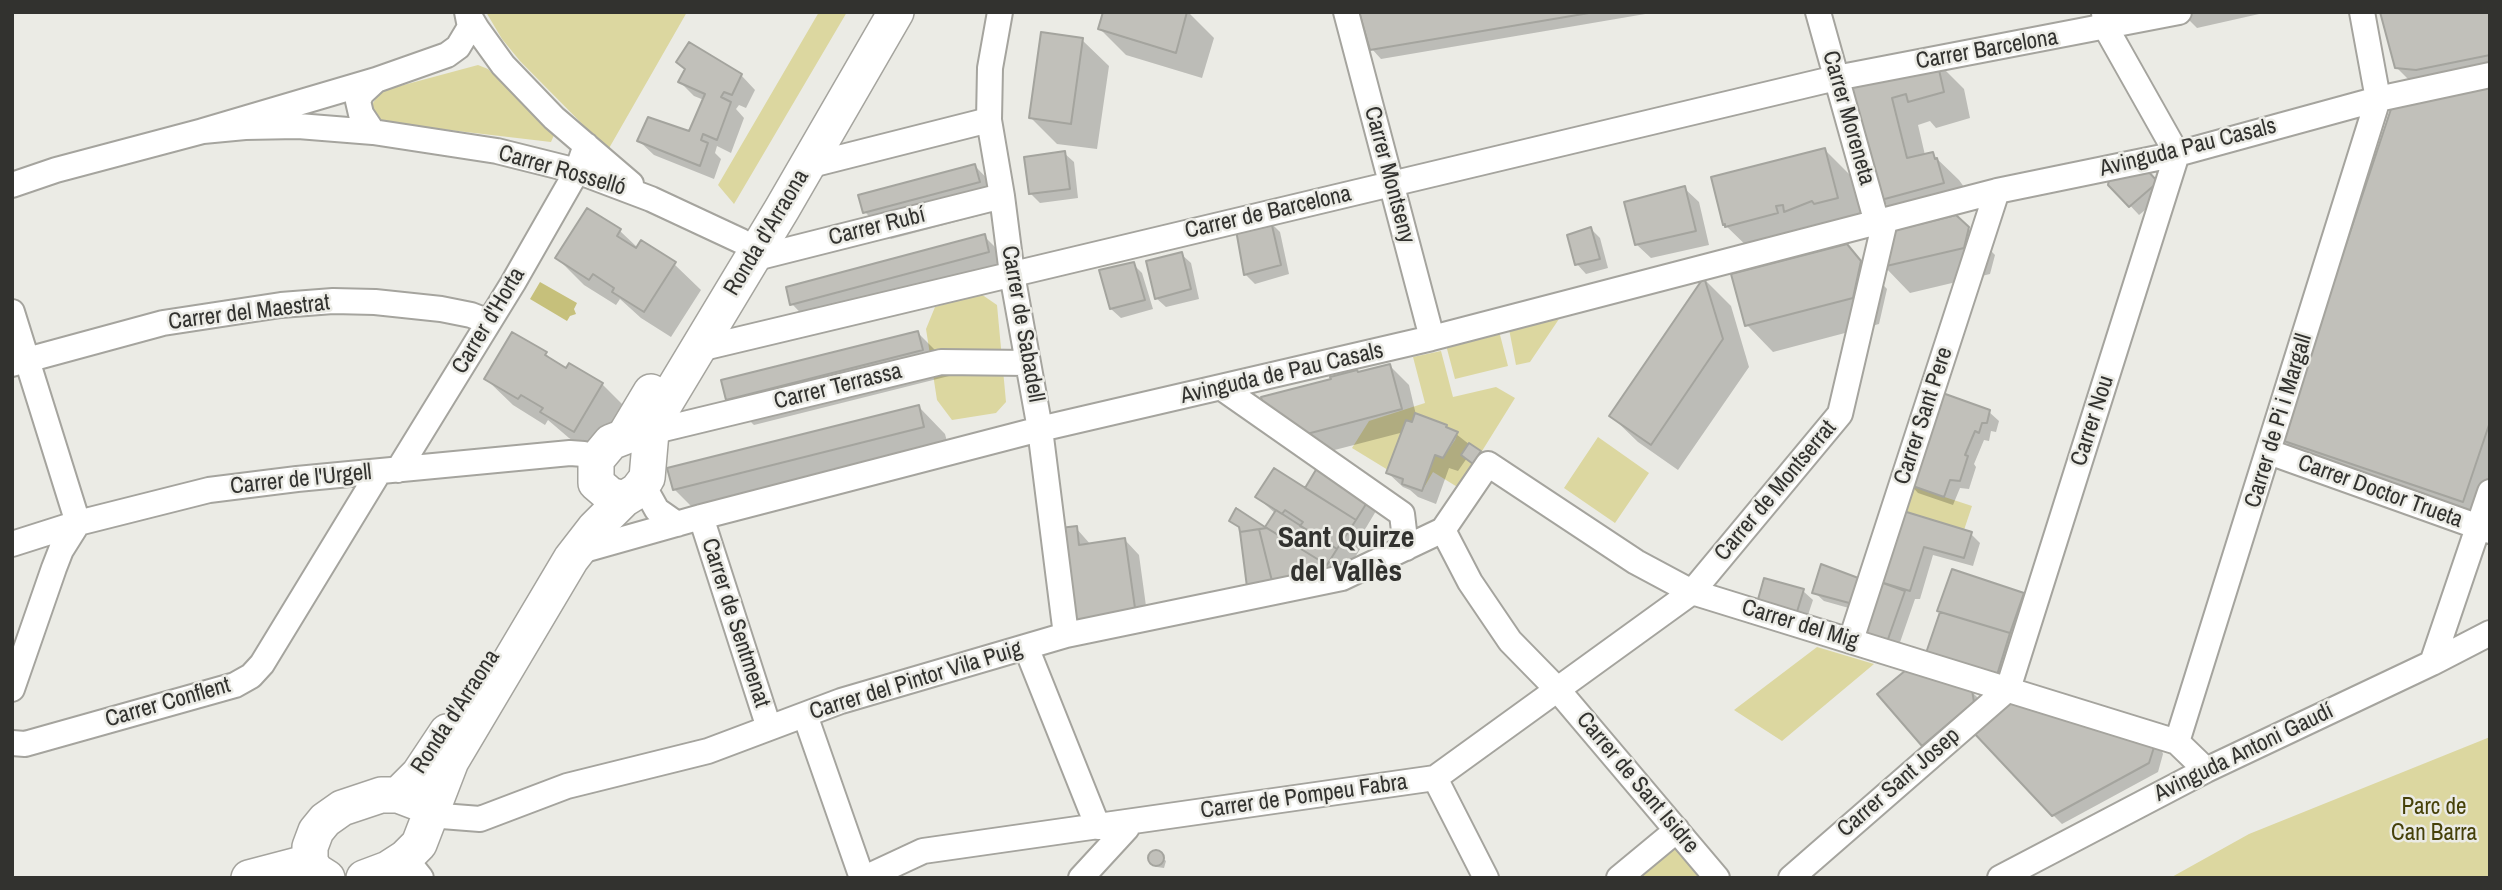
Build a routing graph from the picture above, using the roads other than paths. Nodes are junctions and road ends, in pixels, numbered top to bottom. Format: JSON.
{"nodes":[{"id":1,"x":467,"y":12,"type":"edge"},
{"id":2,"x":876,"y":12,"type":"edge"},
{"id":3,"x":896,"y":12,"type":"edge"},
{"id":4,"x":1000,"y":12,"type":"edge"},
{"id":5,"x":1346,"y":12,"type":"edge"},
{"id":6,"x":1818,"y":12,"type":"edge"},
{"id":7,"x":2179,"y":12,"type":"edge"},
{"id":8,"x":2362,"y":12,"type":"edge"},
{"id":9,"x":2105,"y":20,"type":"edge"},
{"id":10,"x":2490,"y":75,"type":"edge"},
{"id":11,"x":1836,"y":78,"type":"junction"},
{"id":12,"x":376,"y":80,"type":"junction"},
{"id":13,"x":2378,"y":99,"type":"junction"},
{"id":14,"x":554,"y":118,"type":"junction"},
{"id":15,"x":989,"y":120,"type":"junction"},
{"id":16,"x":203,"y":131,"type":"junction"},
{"id":17,"x":373,"y":132,"type":"junction"},
{"id":18,"x":586,"y":145,"type":"junction"},
{"id":19,"x":2177,"y":154,"type":"junction"},
{"id":20,"x":807,"y":166,"type":"junction"},
{"id":21,"x":568,"y":169,"type":"junction"},
{"id":22,"x":1391,"y":184,"type":"junction"},
{"id":23,"x":12,"y":185,"type":"edge"},
{"id":24,"x":1997,"y":191,"type":"junction"},
{"id":25,"x":1002,"y":196,"type":"junction"},
{"id":26,"x":651,"y":199,"type":"junction"},
{"id":27,"x":1881,"y":222,"type":"junction"},
{"id":28,"x":747,"y":250,"type":"junction"},
{"id":29,"x":1012,"y":274,"type":"junction"},
{"id":30,"x":12,"y":312,"type":"edge"},
{"id":31,"x":489,"y":322,"type":"junction"},
{"id":32,"x":1432,"y":338,"type":"junction"},
{"id":33,"x":699,"y":349,"type":"junction"},
{"id":34,"x":20,"y":362,"type":"edge"},
{"id":35,"x":1028,"y":363,"type":"junction"},
{"id":36,"x":1222,"y":388,"type":"junction"},
{"id":37,"x":1040,"y":429,"type":"junction"},
{"id":38,"x":2269,"y":452,"type":"junction"},
{"id":39,"x":626,"y":465,"type":"junction"},
{"id":40,"x":389,"y":471,"type":"junction"},
{"id":41,"x":2490,"y":492,"type":"edge"},
{"id":42,"x":689,"y":521,"type":"junction"},
{"id":43,"x":78,"y":523,"type":"junction"},
{"id":44,"x":2484,"y":529,"type":"edge"},
{"id":45,"x":1443,"y":530,"type":"junction"},
{"id":46,"x":12,"y":544,"type":"edge"},
{"id":47,"x":1406,"y":548,"type":"junction"},
{"id":48,"x":577,"y":552,"type":"junction"},
{"id":49,"x":1692,"y":592,"type":"junction"},
{"id":50,"x":2490,"y":633,"type":"edge"},
{"id":51,"x":1066,"y":635,"type":"junction"},
{"id":52,"x":1851,"y":640,"type":"junction"},
{"id":53,"x":1026,"y":647,"type":"junction"},
{"id":54,"x":2432,"y":663,"type":"junction"},
{"id":55,"x":12,"y":689,"type":"edge"},
{"id":56,"x":1557,"y":689,"type":"junction"},
{"id":57,"x":2008,"y":689,"type":"junction"},
{"id":58,"x":805,"y":715,"type":"junction"},
{"id":59,"x":769,"y":728,"type":"junction"},
{"id":60,"x":12,"y":743,"type":"edge"},
{"id":61,"x":2177,"y":743,"type":"junction"},
{"id":62,"x":2206,"y":770,"type":"junction"},
{"id":63,"x":1435,"y":778,"type":"junction"},
{"id":64,"x":398,"y":795,"type":"junction"},
{"id":65,"x":429,"y":815,"type":"junction"},
{"id":66,"x":1128,"y":822,"type":"junction"},
{"id":67,"x":1098,"y":827,"type":"junction"},
{"id":68,"x":1676,"y":830,"type":"junction"},
{"id":69,"x":413,"y":868,"type":"edge"},
{"id":70,"x":319,"y":870,"type":"edge"},
{"id":71,"x":249,"y":878,"type":"edge"},
{"id":72,"x":364,"y":878,"type":"edge"},
{"id":73,"x":863,"y":878,"type":"edge"},
{"id":74,"x":1081,"y":878,"type":"edge"},
{"id":75,"x":1486,"y":878,"type":"edge"},
{"id":76,"x":1619,"y":878,"type":"edge"},
{"id":77,"x":1717,"y":878,"type":"edge"},
{"id":78,"x":1791,"y":878,"type":"edge"},
{"id":79,"x":2000,"y":878,"type":"edge"}],
"edges":[{"from":1,"to":12,"type":"street","name":"Carrer Rosselló"},
{"from":1,"to":14,"type":"street"},
{"from":2,"to":28,"type":"street","name":"Ronda d'Arraona"},
{"from":3,"to":20,"type":"street","name":"Ronda d'Arraona"},
{"from":4,"to":15,"type":"street","name":"Carrer de Sabadell"},
{"from":5,"to":22,"type":"street","name":"Carrer Montseny"},
{"from":6,"to":11,"type":"street","name":"Carrer Moreneta"},
{"from":7,"to":9,"type":"street","name":"Carrer Barcelona"},
{"from":8,"to":13,"type":"street"},
{"from":9,"to":11,"type":"street","name":"Carrer Barcelona"},
{"from":9,"to":19,"type":"street"},
{"from":10,"to":13,"type":"street","name":"Avinguda Pau Casals"},
{"from":11,"to":22,"type":"street","name":"Carrer de Barcelona"},
{"from":11,"to":27,"type":"street","name":"Carrer Moreneta"},
{"from":12,"to":16,"type":"street","name":"Carrer Rosselló"},
{"from":12,"to":17,"type":"street"},
{"from":13,"to":19,"type":"street","name":"Avinguda Pau Casals"},
{"from":13,"to":38,"type":"street","name":"Carrer de Pi i Margall"},
{"from":14,"to":18,"type":"street"},
{"from":14,"to":21,"type":"street"},
{"from":15,"to":20,"type":"street"},
{"from":15,"to":25,"type":"street","name":"Carrer de Sabadell"},
{"from":16,"to":17,"type":"street","name":"Carrer Rosselló"},
{"from":16,"to":23,"type":"street","name":"Carrer Rosselló"},
{"from":17,"to":21,"type":"street","name":"Carrer Rosselló"},
{"from":18,"to":21,"type":"street","name":"Carrer d'Horta"},
{"from":18,"to":26,"type":"street"},
{"from":19,"to":24,"type":"street","name":"Avinguda Pau Casals"},
{"from":19,"to":57,"type":"street","name":"Carrer Nou"},
{"from":20,"to":28,"type":"street","name":"Ronda d'Arraona"},
{"from":21,"to":26,"type":"street","name":"Carrer Rosselló"},
{"from":21,"to":31,"type":"street","name":"Carrer d'Horta"},
{"from":22,"to":29,"type":"street","name":"Carrer de Barcelona"},
{"from":22,"to":32,"type":"street","name":"Carrer Montseny"},
{"from":24,"to":27,"type":"street","name":"Avinguda Pau Casals"},
{"from":24,"to":52,"type":"street","name":"Carrer Sant Pere"},
{"from":25,"to":28,"type":"street","name":"Carrer Rubí"},
{"from":25,"to":29,"type":"street","name":"Carrer de Sabadell"},
{"from":26,"to":28,"type":"street","name":"Carrer Rosselló"},
{"from":27,"to":32,"type":"street","name":"Avinguda de Pau Casals"},
{"from":27,"to":49,"type":"street","name":"Carrer de Montserrat"},
{"from":28,"to":33,"type":"street","name":"Ronda d'Arraona"},
{"from":28,"to":39,"type":"street","name":"Ronda d'Arraona"},
{"from":29,"to":33,"type":"street","name":"Carrer de Barcelona"},
{"from":29,"to":35,"type":"street","name":"Carrer de Sabadell"},
{"from":30,"to":34,"type":"street"},
{"from":31,"to":34,"type":"street","name":"Carrer del Maestrat"},
{"from":31,"to":40,"type":"street","name":"Carrer d'Horta"},
{"from":32,"to":36,"type":"street","name":"Avinguda de Pau Casals"},
{"from":33,"to":39,"type":"street","name":"Ronda d'Arraona"},
{"from":34,"to":43,"type":"street"},
{"from":35,"to":37,"type":"street","name":"Carrer de Sabadell"},
{"from":35,"to":39,"type":"street","name":"Carrer Terrassa"},
{"from":36,"to":37,"type":"street","name":"Avinguda de Pau Casals"},
{"from":36,"to":47,"type":"street"},
{"from":37,"to":42,"type":"street","name":"Avinguda de Pau Casals"},
{"from":37,"to":51,"type":"street","name":"Carrer de Sabadell"},
{"from":38,"to":44,"type":"street","name":"Carrer Doctor Trueta"},
{"from":38,"to":61,"type":"street","name":"Carrer de Pi i Margall"},
{"from":39,"to":40,"type":"street","name":"Carrer de l'Urgell"},
{"from":39,"to":42,"type":"street"},
{"from":39,"to":48,"type":"street","name":"Ronda d'Arraona"},
{"from":39,"to":64,"type":"street","name":"Ronda d'Arraona"},
{"from":40,"to":43,"type":"street","name":"Carrer de l'Urgell"},
{"from":40,"to":60,"type":"street","name":"Carrer Conflent"},
{"from":41,"to":44,"type":"street"},
{"from":42,"to":48,"type":"street"},
{"from":42,"to":59,"type":"street","name":"Carrer de Sentmenat"},
{"from":43,"to":46,"type":"street","name":"Carrer de l'Urgell"},
{"from":43,"to":55,"type":"street"},
{"from":44,"to":54,"type":"street"},
{"from":45,"to":47,"type":"street","name":"Carrer del Pintor Vila Puig"},
{"from":45,"to":49,"type":"street","name":"Carrer del Mig"},
{"from":45,"to":56,"type":"street","name":"Carrer de Sant Isidre"},
{"from":47,"to":51,"type":"street","name":"Carrer del Pintor Vila Puig"},
{"from":48,"to":65,"type":"street","name":"Ronda d'Arraona"},
{"from":49,"to":52,"type":"street","name":"Carrer del Mig"},
{"from":49,"to":56,"type":"street","name":"Carrer de Pompeu Fabra"},
{"from":50,"to":54,"type":"street","name":"Avinguda Antoni Gaudí"},
{"from":51,"to":53,"type":"street","name":"Carrer del Pintor Vila Puig"},
{"from":52,"to":57,"type":"street","name":"Carrer del Mig"},
{"from":53,"to":58,"type":"street","name":"Carrer del Pintor Vila Puig"},
{"from":53,"to":67,"type":"street"},
{"from":54,"to":62,"type":"street","name":"Avinguda Antoni Gaudí"},
{"from":56,"to":63,"type":"street","name":"Carrer de Pompeu Fabra"},
{"from":56,"to":68,"type":"street","name":"Carrer de Sant Isidre"},
{"from":57,"to":61,"type":"street","name":"Carrer del Mig"},
{"from":57,"to":78,"type":"street","name":"Carrer Sant Josep"},
{"from":58,"to":59,"type":"street","name":"Carrer del Pintor Vila Puig"},
{"from":58,"to":73,"type":"street"},
{"from":59,"to":65,"type":"street","name":"Carrer del Pintor Vila Puig"},
{"from":61,"to":62,"type":"street","name":"Carrer del Mig"},
{"from":62,"to":79,"type":"street","name":"Avinguda Antoni Gaudí"},
{"from":63,"to":66,"type":"street","name":"Carrer de Pompeu Fabra"},
{"from":63,"to":75,"type":"street"},
{"from":64,"to":65,"type":"street"},
{"from":64,"to":70,"type":"street"},
{"from":65,"to":69,"type":"street","name":"Ronda d'Arraona"},
{"from":66,"to":67,"type":"street","name":"Carrer de Pompeu Fabra"},
{"from":66,"to":74,"type":"street"},
{"from":67,"to":73,"type":"street","name":"Carrer de Pompeu Fabra"},
{"from":68,"to":76,"type":"street"},
{"from":68,"to":77,"type":"street","name":"Carrer de Sant Isidre"},
{"from":69,"to":72,"type":"street"},
{"from":70,"to":71,"type":"street"}]}
